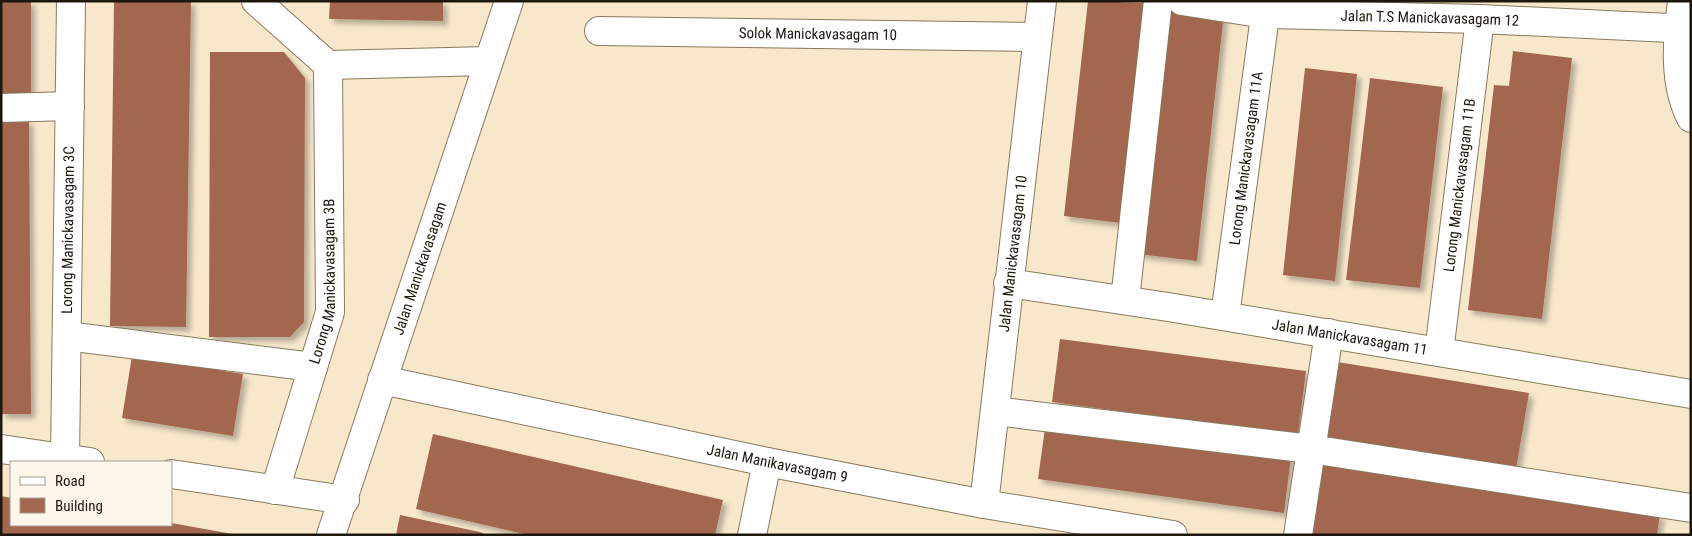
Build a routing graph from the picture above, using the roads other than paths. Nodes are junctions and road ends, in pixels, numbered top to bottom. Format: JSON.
{"nodes":[{"id":1,"x":71,"y":1,"type":"edge"},
{"id":2,"x":256,"y":1,"type":"edge"},
{"id":3,"x":508,"y":1,"type":"edge"},
{"id":4,"x":1042,"y":1,"type":"edge"},
{"id":5,"x":1158,"y":1,"type":"edge"},
{"id":6,"x":1182,"y":1,"type":"edge"},
{"id":7,"x":1266,"y":7,"type":"edge"},
{"id":8,"x":1480,"y":19,"type":"junction"},
{"id":9,"x":1684,"y":19,"type":"edge"},
{"id":10,"x":599,"y":31,"type":"dead end"},
{"id":11,"x":1037,"y":37,"type":"junction"},
{"id":12,"x":488,"y":61,"type":"junction"},
{"id":13,"x":328,"y":65,"type":"junction"},
{"id":14,"x":70,"y":106,"type":"junction"},
{"id":15,"x":1,"y":108,"type":"edge"},
{"id":16,"x":1691,"y":118,"type":"edge"},
{"id":17,"x":1008,"y":282,"type":"junction"},
{"id":18,"x":1125,"y":300,"type":"junction"},
{"id":19,"x":1225,"y":316,"type":"junction"},
{"id":20,"x":1329,"y":333,"type":"junction"},
{"id":21,"x":67,"y":336,"type":"junction"},
{"id":22,"x":1439,"y":352,"type":"junction"},
{"id":23,"x":313,"y":367,"type":"junction"},
{"id":24,"x":382,"y":380,"type":"junction"},
{"id":25,"x":1691,"y":394,"type":"edge"},
{"id":26,"x":995,"y":411,"type":"junction"},
{"id":27,"x":1,"y":449,"type":"edge"},
{"id":28,"x":1311,"y":449,"type":"junction"},
{"id":29,"x":78,"y":460,"type":"edge"},
{"id":30,"x":768,"y":462,"type":"junction"},
{"id":31,"x":172,"y":474,"type":"edge"},
{"id":32,"x":275,"y":490,"type":"junction"},
{"id":33,"x":344,"y":500,"type":"junction"},
{"id":34,"x":984,"y":504,"type":"junction"},
{"id":35,"x":1691,"y":508,"type":"edge"},
{"id":36,"x":1046,"y":525,"type":"edge"},
{"id":37,"x":332,"y":535,"type":"edge"},
{"id":38,"x":752,"y":535,"type":"edge"},
{"id":39,"x":1173,"y":535,"type":"edge"},
{"id":40,"x":1298,"y":535,"type":"edge"}],
"edges":[{"from":1,"to":14,"type":"street","name":"Lorong Manickavasagam 3C"},
{"from":2,"to":13,"type":"street"},
{"from":3,"to":12,"type":"street","name":"Jalan Manickavasagam"},
{"from":4,"to":11,"type":"street","name":"Jalan Manickavasagam 10"},
{"from":5,"to":18,"type":"street"},
{"from":6,"to":7,"type":"street","name":"Jalan T.S Manickavasagam 12"},
{"from":7,"to":8,"type":"street","name":"Jalan T.S Manickavasagam 12"},
{"from":7,"to":19,"type":"street","name":"Lorong Manickavasagam 11A"},
{"from":8,"to":9,"type":"street","name":"Jalan T.S Manickavasagam 12"},
{"from":8,"to":22,"type":"street","name":"Lorong Manickavasagam 11B"},
{"from":9,"to":16,"type":"street"},
{"from":10,"to":11,"type":"street","name":"Solok Manickavasagam 10"},
{"from":11,"to":17,"type":"street","name":"Jalan Manickavasagam 10"},
{"from":12,"to":13,"type":"street"},
{"from":12,"to":24,"type":"street","name":"Jalan Manickavasagam"},
{"from":13,"to":23,"type":"street","name":"Lorong Manickavasagam 3B"},
{"from":14,"to":15,"type":"street"},
{"from":14,"to":21,"type":"street","name":"Lorong Manickavasagam 3C"},
{"from":17,"to":18,"type":"street","name":"Jalan Manickavasagam 11"},
{"from":17,"to":26,"type":"street","name":"Jalan Manickavasagam 10"},
{"from":18,"to":19,"type":"street","name":"Jalan Manickavasagam 11"},
{"from":19,"to":20,"type":"street","name":"Jalan Manickavasagam 11"},
{"from":20,"to":22,"type":"street","name":"Jalan Manickavasagam 11"},
{"from":20,"to":28,"type":"street"},
{"from":21,"to":23,"type":"street"},
{"from":21,"to":29,"type":"street","name":"Lorong Manickavasagam 3C"},
{"from":22,"to":25,"type":"street","name":"Jalan Manickavasagam 11"},
{"from":23,"to":32,"type":"street","name":"Lorong Manickavasagam 3B"},
{"from":24,"to":30,"type":"street","name":"Jalan Manikavasagam 9"},
{"from":24,"to":33,"type":"street","name":"Jalan Manickavasagam"},
{"from":26,"to":28,"type":"street"},
{"from":26,"to":34,"type":"street","name":"Jalan Manickavasagam 10"},
{"from":27,"to":29,"type":"street"},
{"from":28,"to":35,"type":"street"},
{"from":28,"to":40,"type":"street"},
{"from":30,"to":34,"type":"street","name":"Jalan Manikavasagam 9"},
{"from":30,"to":38,"type":"street"},
{"from":31,"to":32,"type":"street"},
{"from":32,"to":33,"type":"street"},
{"from":33,"to":37,"type":"street","name":"Jalan Manickavasagam"},
{"from":34,"to":36,"type":"street","name":"Jalan Manikavasagam 9"},
{"from":36,"to":39,"type":"street","name":"Jalan Manikavasagam 9"}]}
